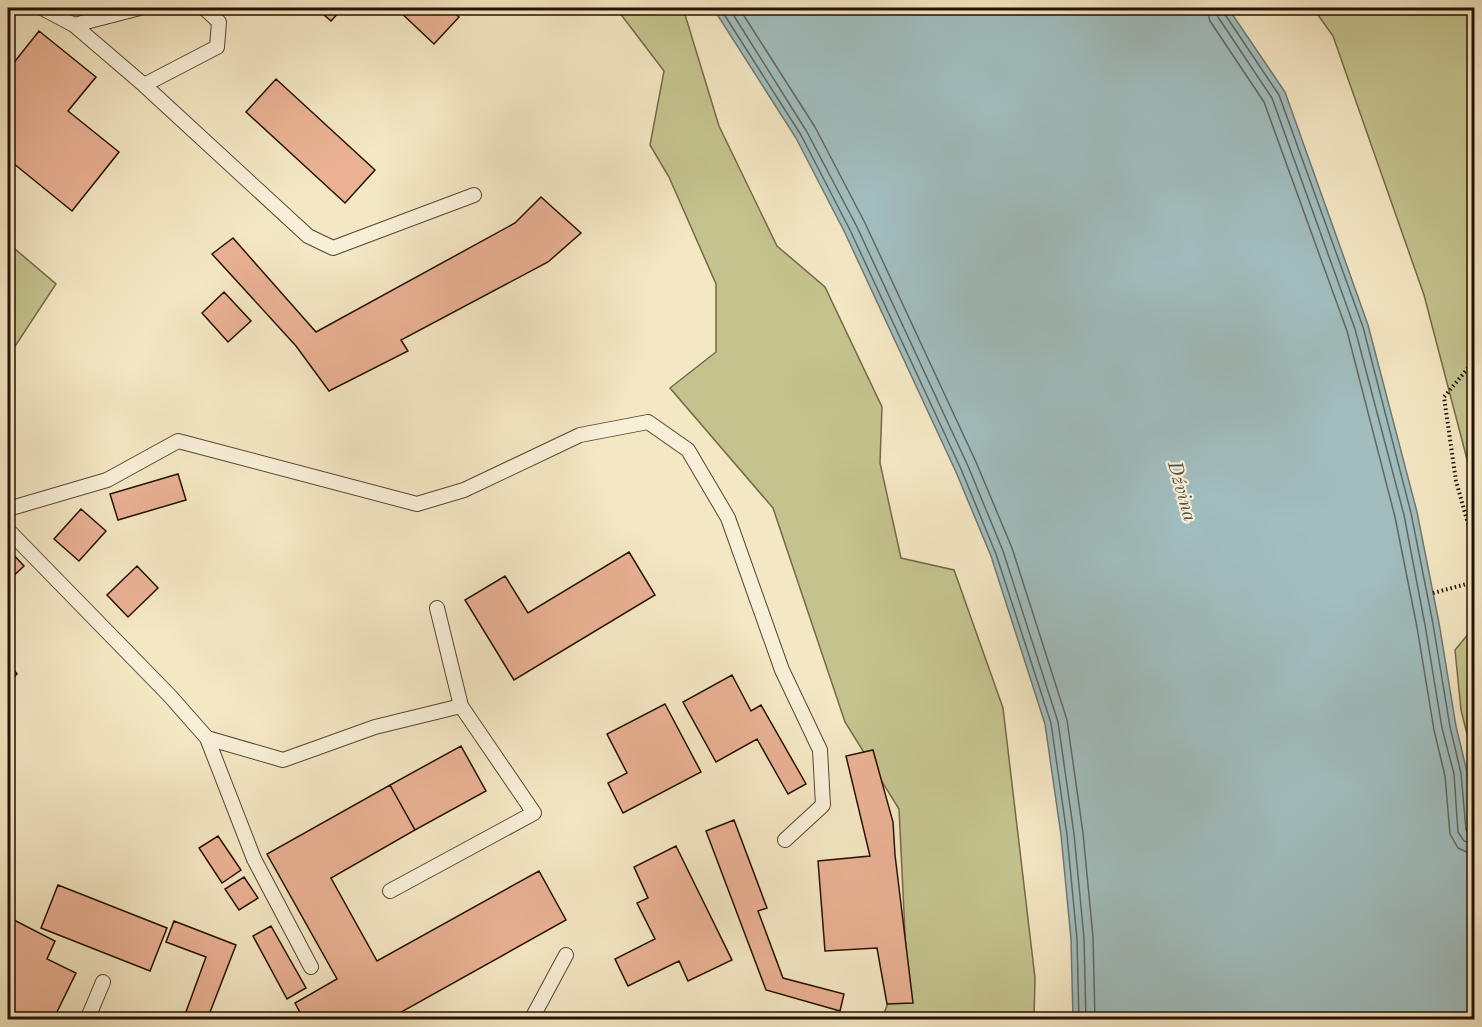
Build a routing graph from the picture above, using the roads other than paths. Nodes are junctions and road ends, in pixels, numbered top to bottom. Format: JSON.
{"nodes":[{"id":1,"x":42,"y":8,"type":"edge"},
{"id":2,"x":140,"y":8,"type":"edge"},
{"id":3,"x":204,"y":8,"type":"edge"},
{"id":4,"x":74,"y":25,"type":"junction"},
{"id":5,"x":144,"y":85,"type":"junction"},
{"id":6,"x":474,"y":195,"type":"dead end"},
{"id":7,"x":8,"y":509,"type":"edge"},
{"id":8,"x":8,"y":530,"type":"edge"},
{"id":9,"x":437,"y":608,"type":"dead end"},
{"id":10,"x":461,"y":706,"type":"junction"},
{"id":11,"x":207,"y":738,"type":"junction"},
{"id":12,"x":785,"y":840,"type":"dead end"},
{"id":13,"x":390,"y":891,"type":"dead end"},
{"id":14,"x":566,"y":955,"type":"dead end"},
{"id":15,"x":311,"y":968,"type":"dead end"},
{"id":16,"x":103,"y":982,"type":"dead end"},
{"id":17,"x":87,"y":1020,"type":"edge"},
{"id":18,"x":531,"y":1020,"type":"edge"}],
"edges":[{"from":1,"to":4,"type":"lane"},
{"from":2,"to":4,"type":"lane"},
{"from":3,"to":5,"type":"lane"},
{"from":4,"to":5,"type":"lane"},
{"from":5,"to":6,"type":"lane"},
{"from":7,"to":12,"type":"lane"},
{"from":8,"to":11,"type":"lane"},
{"from":9,"to":10,"type":"lane"},
{"from":10,"to":11,"type":"lane"},
{"from":10,"to":13,"type":"lane"},
{"from":11,"to":15,"type":"lane"},
{"from":14,"to":18,"type":"lane"},
{"from":16,"to":17,"type":"lane"}]}
